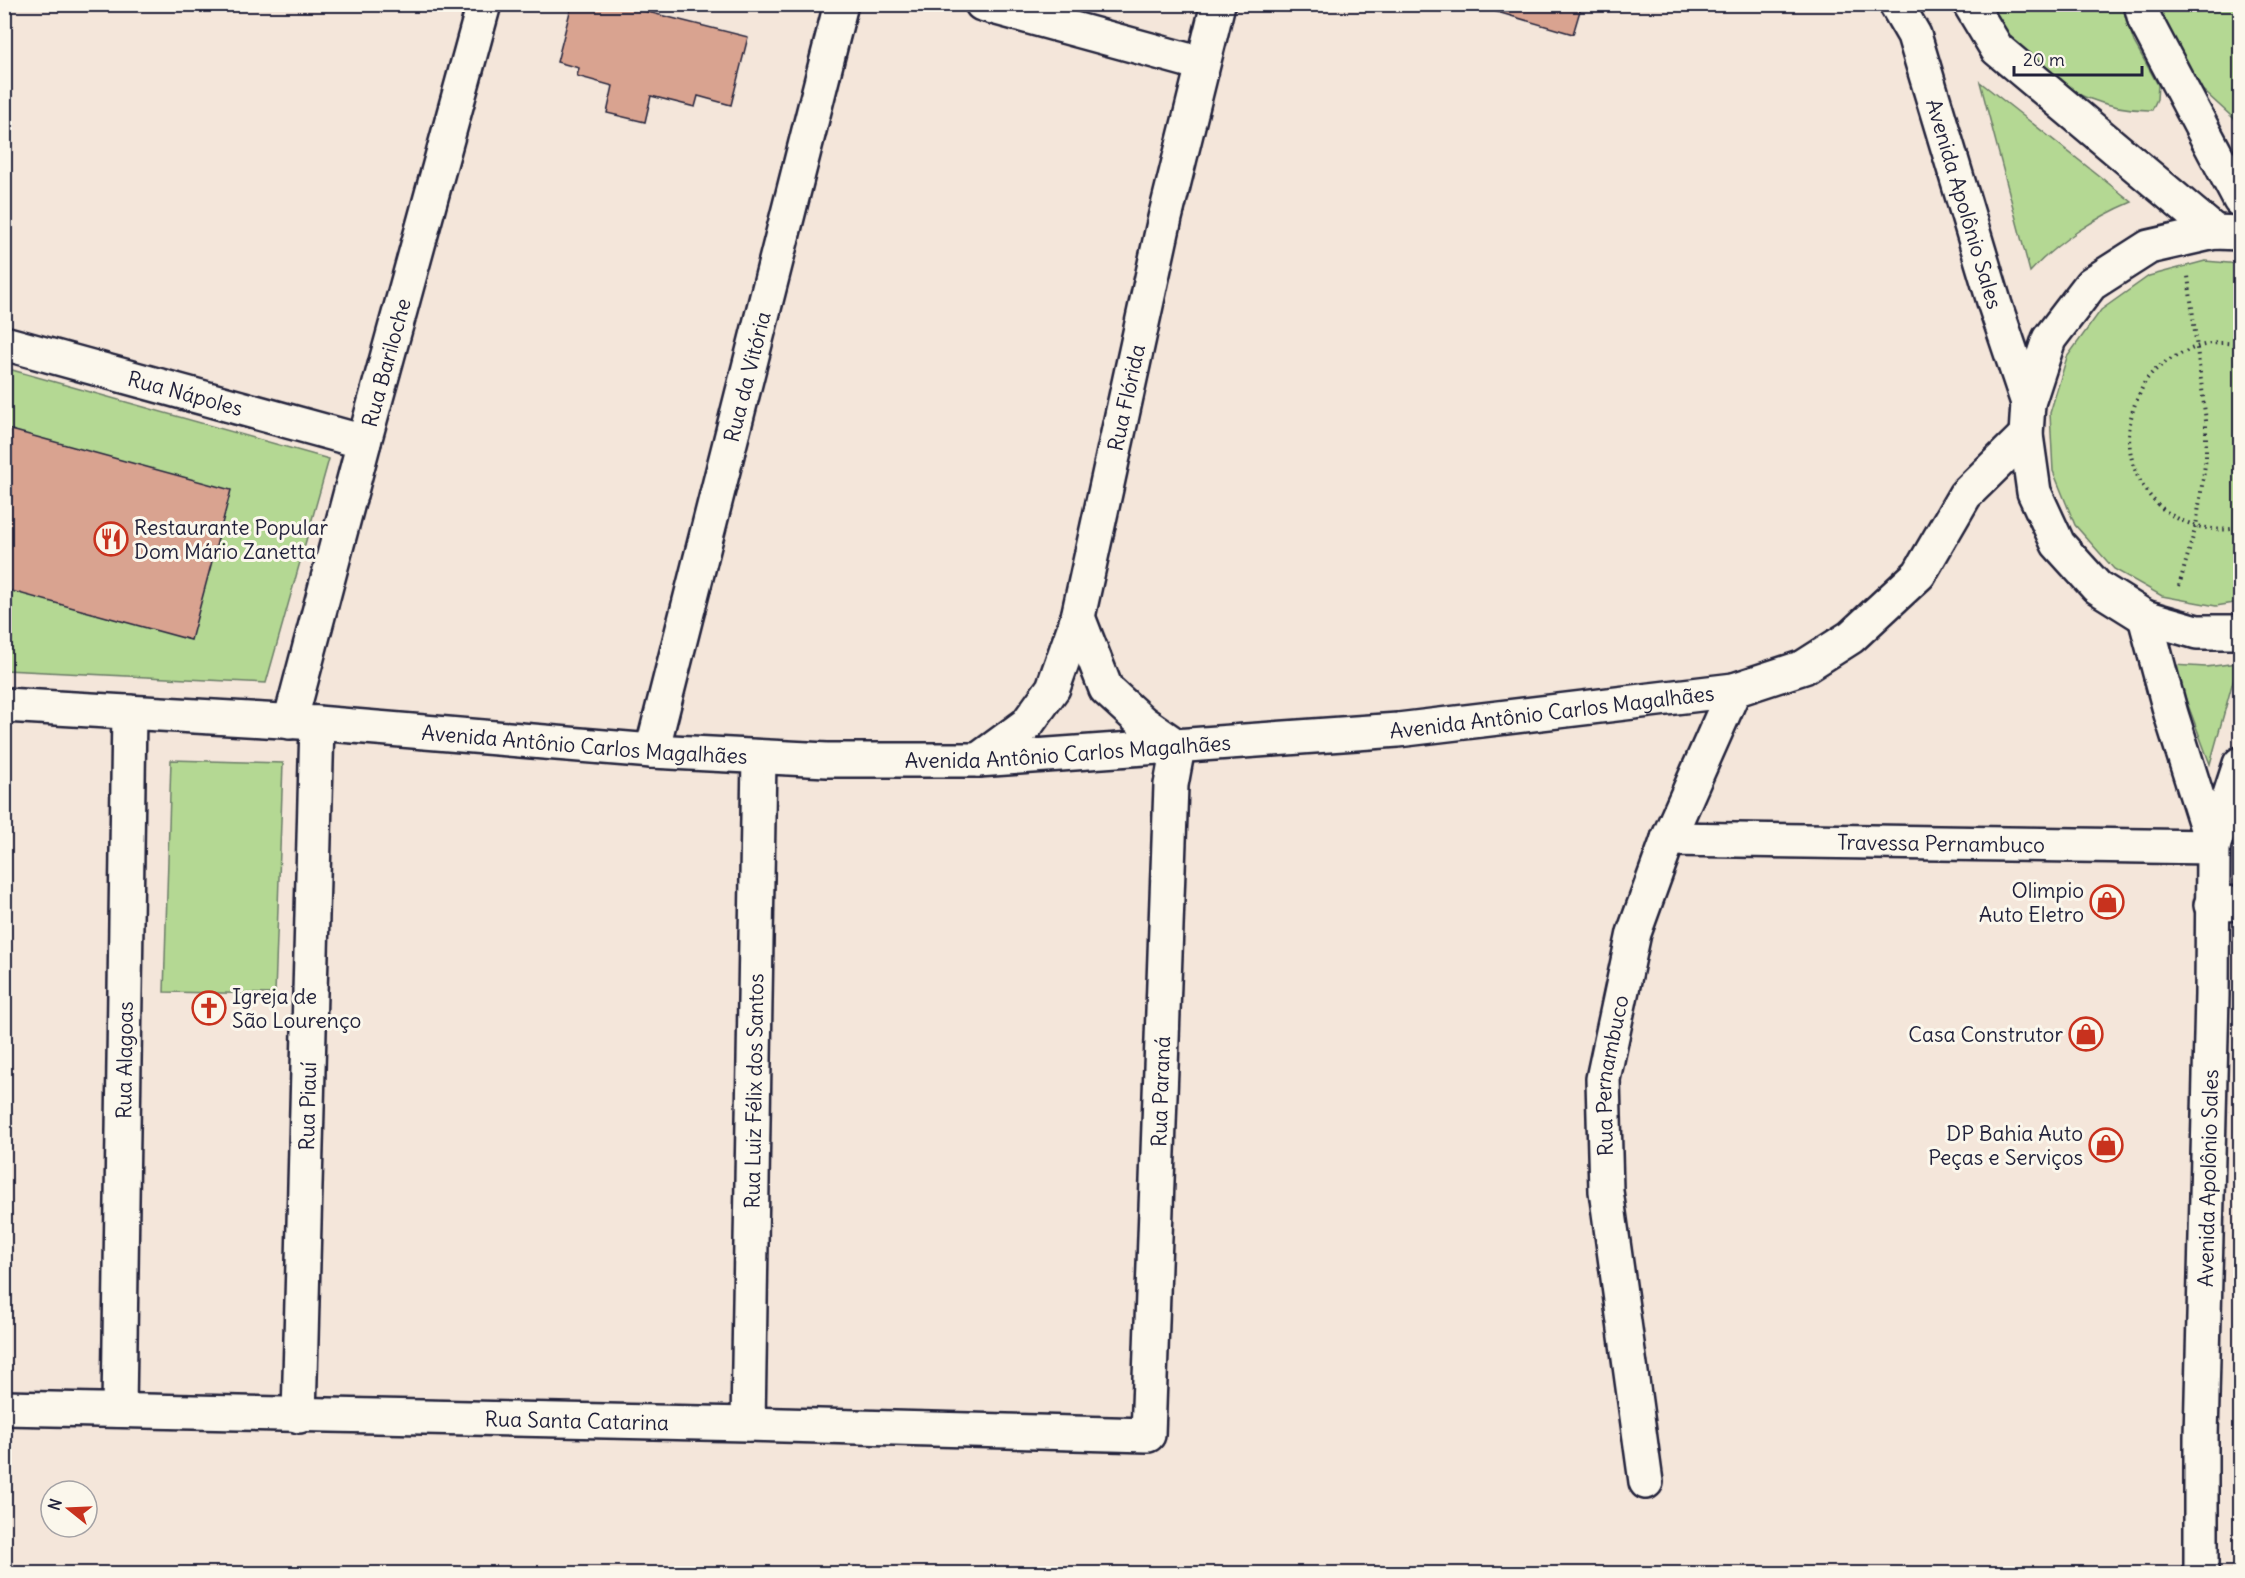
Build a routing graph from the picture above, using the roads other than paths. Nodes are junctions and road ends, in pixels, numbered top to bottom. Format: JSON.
{"nodes":[{"id":1,"x":484,"y":4,"type":"edge"},
{"id":2,"x":841,"y":4,"type":"edge"},
{"id":3,"x":982,"y":4,"type":"edge"},
{"id":4,"x":1218,"y":4,"type":"edge"},
{"id":5,"x":1896,"y":4,"type":"edge"},
{"id":6,"x":1970,"y":4,"type":"edge"},
{"id":7,"x":2141,"y":4,"type":"edge"},
{"id":8,"x":1202,"y":64,"type":"junction"},
{"id":9,"x":2241,"y":200,"type":"edge"},
{"id":10,"x":2228,"y":232,"type":"edge"},
{"id":11,"x":4,"y":343,"type":"edge"},
{"id":12,"x":2027,"y":419,"type":"junction"},
{"id":13,"x":364,"y":442,"type":"junction"},
{"id":14,"x":1078,"y":616,"type":"junction"},
{"id":15,"x":2145,"y":617,"type":"junction"},
{"id":16,"x":2241,"y":632,"type":"edge"},
{"id":17,"x":1734,"y":690,"type":"junction"},
{"id":18,"x":4,"y":705,"type":"edge"},
{"id":19,"x":129,"y":712,"type":"junction"},
{"id":20,"x":303,"y":722,"type":"junction"},
{"id":21,"x":1178,"y":747,"type":"junction"},
{"id":22,"x":652,"y":751,"type":"junction"},
{"id":23,"x":759,"y":757,"type":"junction"},
{"id":24,"x":978,"y":760,"type":"junction"},
{"id":25,"x":2241,"y":764,"type":"edge"},
{"id":26,"x":1668,"y":839,"type":"junction"},
{"id":27,"x":2213,"y":847,"type":"junction"},
{"id":28,"x":2226,"y":904,"type":"edge"},
{"id":29,"x":4,"y":1408,"type":"edge"},
{"id":30,"x":119,"y":1410,"type":"junction"},
{"id":31,"x":299,"y":1416,"type":"junction"},
{"id":32,"x":748,"y":1424,"type":"junction"},
{"id":33,"x":1148,"y":1435,"type":"joint"},
{"id":34,"x":1646,"y":1482,"type":"dead end"},
{"id":35,"x":2201,"y":1574,"type":"edge"}],
"edges":[{"from":1,"to":13,"type":"street","name":"Rua Bariloche"},
{"from":2,"to":22,"type":"street","name":"Rua da Vitória"},
{"from":3,"to":8,"type":"street"},
{"from":4,"to":8,"type":"street","name":"Rua Flórida"},
{"from":5,"to":12,"type":"street","name":"Avenida Apolônio Sales"},
{"from":6,"to":10,"type":"street"},
{"from":7,"to":9,"type":"street"},
{"from":8,"to":14,"type":"street","name":"Rua Flórida"},
{"from":10,"to":12,"type":"street"},
{"from":11,"to":13,"type":"street","name":"Rua Nápoles"},
{"from":12,"to":15,"type":"street","name":"Avenida Apolônio Sales"},
{"from":12,"to":17,"type":"street","name":"Avenida Antônio Carlos Magalhães"},
{"from":13,"to":20,"type":"street","name":"Rua Bariloche"},
{"from":14,"to":21,"type":"street"},
{"from":14,"to":24,"type":"street","name":"Rua Flórida"},
{"from":15,"to":16,"type":"street","name":"Avenida Apolônio Sales"},
{"from":15,"to":27,"type":"street","name":"Avenida Apolônio Sales"},
{"from":17,"to":21,"type":"street","name":"Avenida Antônio Carlos Magalhães"},
{"from":17,"to":26,"type":"street","name":"Rua Pernambuco"},
{"from":18,"to":19,"type":"street","name":"Avenida Antônio Carlos Magalhães"},
{"from":19,"to":20,"type":"street","name":"Avenida Antônio Carlos Magalhães"},
{"from":19,"to":30,"type":"street","name":"Rua Alagoas"},
{"from":20,"to":22,"type":"street","name":"Avenida Antônio Carlos Magalhães"},
{"from":20,"to":31,"type":"street","name":"Rua Piauí"},
{"from":21,"to":24,"type":"street","name":"Avenida Antônio Carlos Magalhães"},
{"from":21,"to":33,"type":"street","name":"Rua Paraná"},
{"from":22,"to":23,"type":"street","name":"Avenida Antônio Carlos Magalhães"},
{"from":23,"to":24,"type":"street","name":"Avenida Antônio Carlos Magalhães"},
{"from":23,"to":32,"type":"street","name":"Rua Luiz Félix dos Santos"},
{"from":25,"to":27,"type":"street","name":"Avenida Apolônio Sales"},
{"from":26,"to":27,"type":"street","name":"Travessa Pernambuco"},
{"from":26,"to":34,"type":"street","name":"Rua Pernambuco"},
{"from":27,"to":28,"type":"street","name":"Avenida Apolônio Sales"},
{"from":28,"to":35,"type":"street","name":"Avenida Apolônio Sales"},
{"from":29,"to":30,"type":"street","name":"Rua Santa Catarina"},
{"from":30,"to":31,"type":"street","name":"Rua Santa Catarina"},
{"from":31,"to":32,"type":"street","name":"Rua Santa Catarina"},
{"from":32,"to":33,"type":"street","name":"Rua Santa Catarina"}]}
